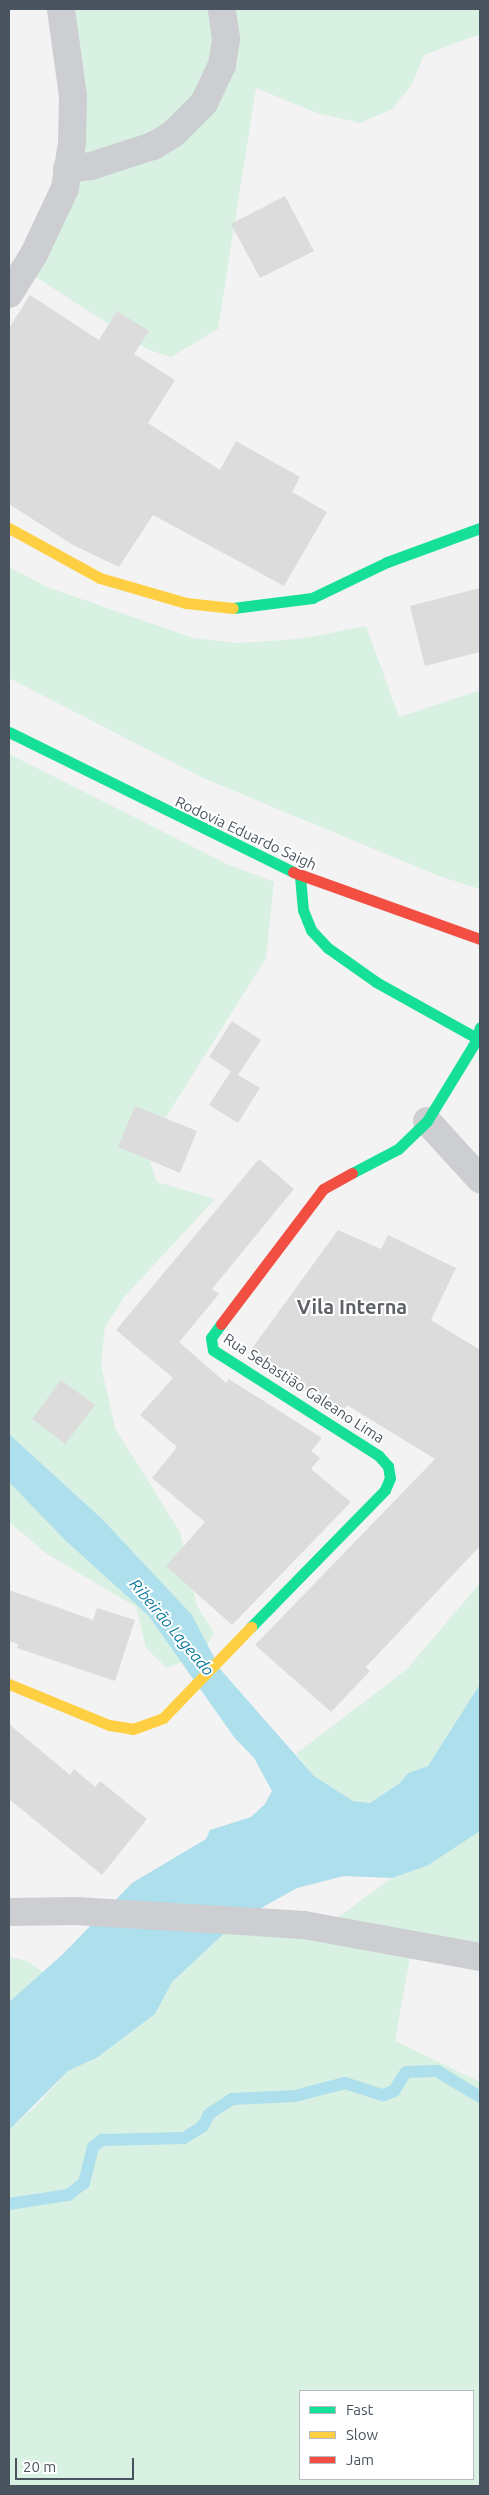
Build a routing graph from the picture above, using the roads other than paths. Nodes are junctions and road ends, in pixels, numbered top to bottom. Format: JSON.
{"nodes":[{"id":1,"x":61,"y":9,"type":"edge"},
{"id":2,"x":222,"y":9,"type":"edge"},
{"id":3,"x":67,"y":169,"type":"junction"},
{"id":4,"x":9,"y":294,"type":"edge"},
{"id":5,"x":9,"y":528,"type":"edge"},
{"id":6,"x":480,"y":528,"type":"edge"},
{"id":7,"x":9,"y":732,"type":"edge"},
{"id":8,"x":300,"y":876,"type":"junction"},
{"id":9,"x":480,"y":939,"type":"edge"},
{"id":10,"x":480,"y":1027,"type":"edge"},
{"id":11,"x":479,"y":1039,"type":"edge"},
{"id":12,"x":427,"y":1121,"type":"junction"},
{"id":13,"x":480,"y":1179,"type":"edge"},
{"id":14,"x":9,"y":1684,"type":"edge"},
{"id":15,"x":9,"y":1912,"type":"edge"},
{"id":16,"x":480,"y":1957,"type":"edge"}],
"edges":[{"from":1,"to":3,"type":"street"},
{"from":2,"to":3,"type":"street"},
{"from":3,"to":4,"type":"street"},
{"from":5,"to":6,"type":"main road"},
{"from":7,"to":8,"type":"main road","name":"Rodovia Eduardo Saigh"},
{"from":8,"to":9,"type":"main road","name":"Rodovia Eduardo Saigh"},
{"from":8,"to":11,"type":"main road"},
{"from":10,"to":11,"type":"main road","name":"Rua Sebastião Galeano Lima"},
{"from":11,"to":12,"type":"main road","name":"Rua Sebastião Galeano Lima"},
{"from":12,"to":13,"type":"street"},
{"from":12,"to":14,"type":"main road","name":"Rua Sebastião Galeano Lima"},
{"from":15,"to":16,"type":"street"}]}
